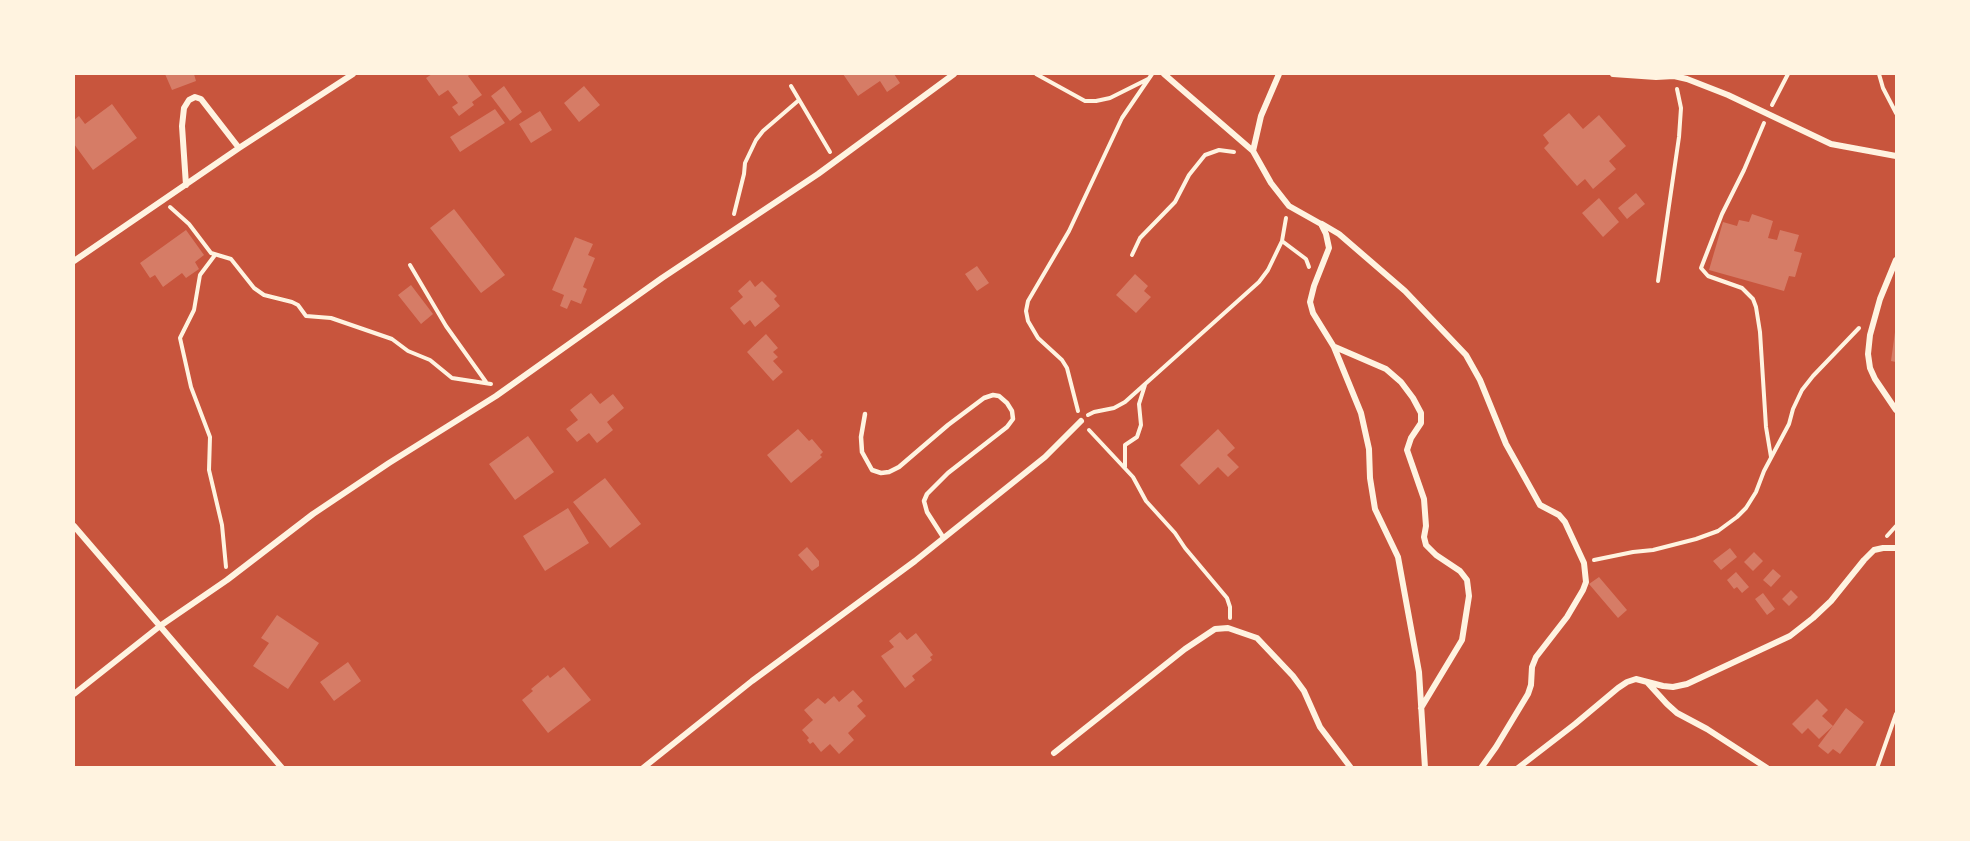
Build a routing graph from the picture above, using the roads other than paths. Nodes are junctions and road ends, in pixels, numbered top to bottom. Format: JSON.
{"nodes":[{"id":1,"x":352,"y":74,"type":"edge"},
{"id":2,"x":954,"y":74,"type":"edge"},
{"id":3,"x":1164,"y":74,"type":"edge"},
{"id":4,"x":1280,"y":74,"type":"edge"},
{"id":5,"x":1613,"y":74,"type":"edge"},
{"id":6,"x":239,"y":148,"type":"junction"},
{"id":7,"x":1253,"y":151,"type":"junction"},
{"id":8,"x":1896,"y":156,"type":"edge"},
{"id":9,"x":186,"y":185,"type":"junction"},
{"id":10,"x":1321,"y":224,"type":"junction"},
{"id":11,"x":1896,"y":260,"type":"edge"},
{"id":12,"x":74,"y":261,"type":"edge"},
{"id":13,"x":1335,"y":347,"type":"junction"},
{"id":14,"x":1896,"y":410,"type":"edge"},
{"id":15,"x":865,"y":414,"type":"dead end"},
{"id":16,"x":1081,"y":421,"type":"road end"},
{"id":17,"x":74,"y":526,"type":"edge"},
{"id":18,"x":943,"y":537,"type":"junction"},
{"id":19,"x":1896,"y":548,"type":"edge"},
{"id":20,"x":160,"y":626,"type":"junction"},
{"id":21,"x":1646,"y":681,"type":"junction"},
{"id":22,"x":74,"y":694,"type":"edge"},
{"id":23,"x":1421,"y":708,"type":"junction"},
{"id":24,"x":1054,"y":753,"type":"dead end"},
{"id":25,"x":282,"y":768,"type":"edge"},
{"id":26,"x":643,"y":768,"type":"edge"},
{"id":27,"x":1351,"y":768,"type":"edge"},
{"id":28,"x":1425,"y":768,"type":"edge"},
{"id":29,"x":1481,"y":768,"type":"edge"},
{"id":30,"x":1518,"y":768,"type":"edge"},
{"id":31,"x":1767,"y":768,"type":"edge"}],
"edges":[{"from":1,"to":6,"type":"street"},
{"from":2,"to":20,"type":"street"},
{"from":3,"to":7,"type":"street"},
{"from":4,"to":7,"type":"street"},
{"from":5,"to":8,"type":"street"},
{"from":6,"to":9,"type":"street"},
{"from":6,"to":9,"type":"street"},
{"from":7,"to":10,"type":"street"},
{"from":9,"to":12,"type":"street"},
{"from":10,"to":13,"type":"street"},
{"from":10,"to":29,"type":"street"},
{"from":11,"to":14,"type":"street"},
{"from":13,"to":23,"type":"street"},
{"from":13,"to":23,"type":"street"},
{"from":15,"to":18,"type":"lane"},
{"from":16,"to":18,"type":"street"},
{"from":17,"to":20,"type":"street"},
{"from":18,"to":26,"type":"street"},
{"from":19,"to":21,"type":"street"},
{"from":20,"to":22,"type":"street"},
{"from":20,"to":25,"type":"street"},
{"from":21,"to":30,"type":"street"},
{"from":21,"to":31,"type":"street"},
{"from":23,"to":28,"type":"street"},
{"from":24,"to":27,"type":"street"}]}
